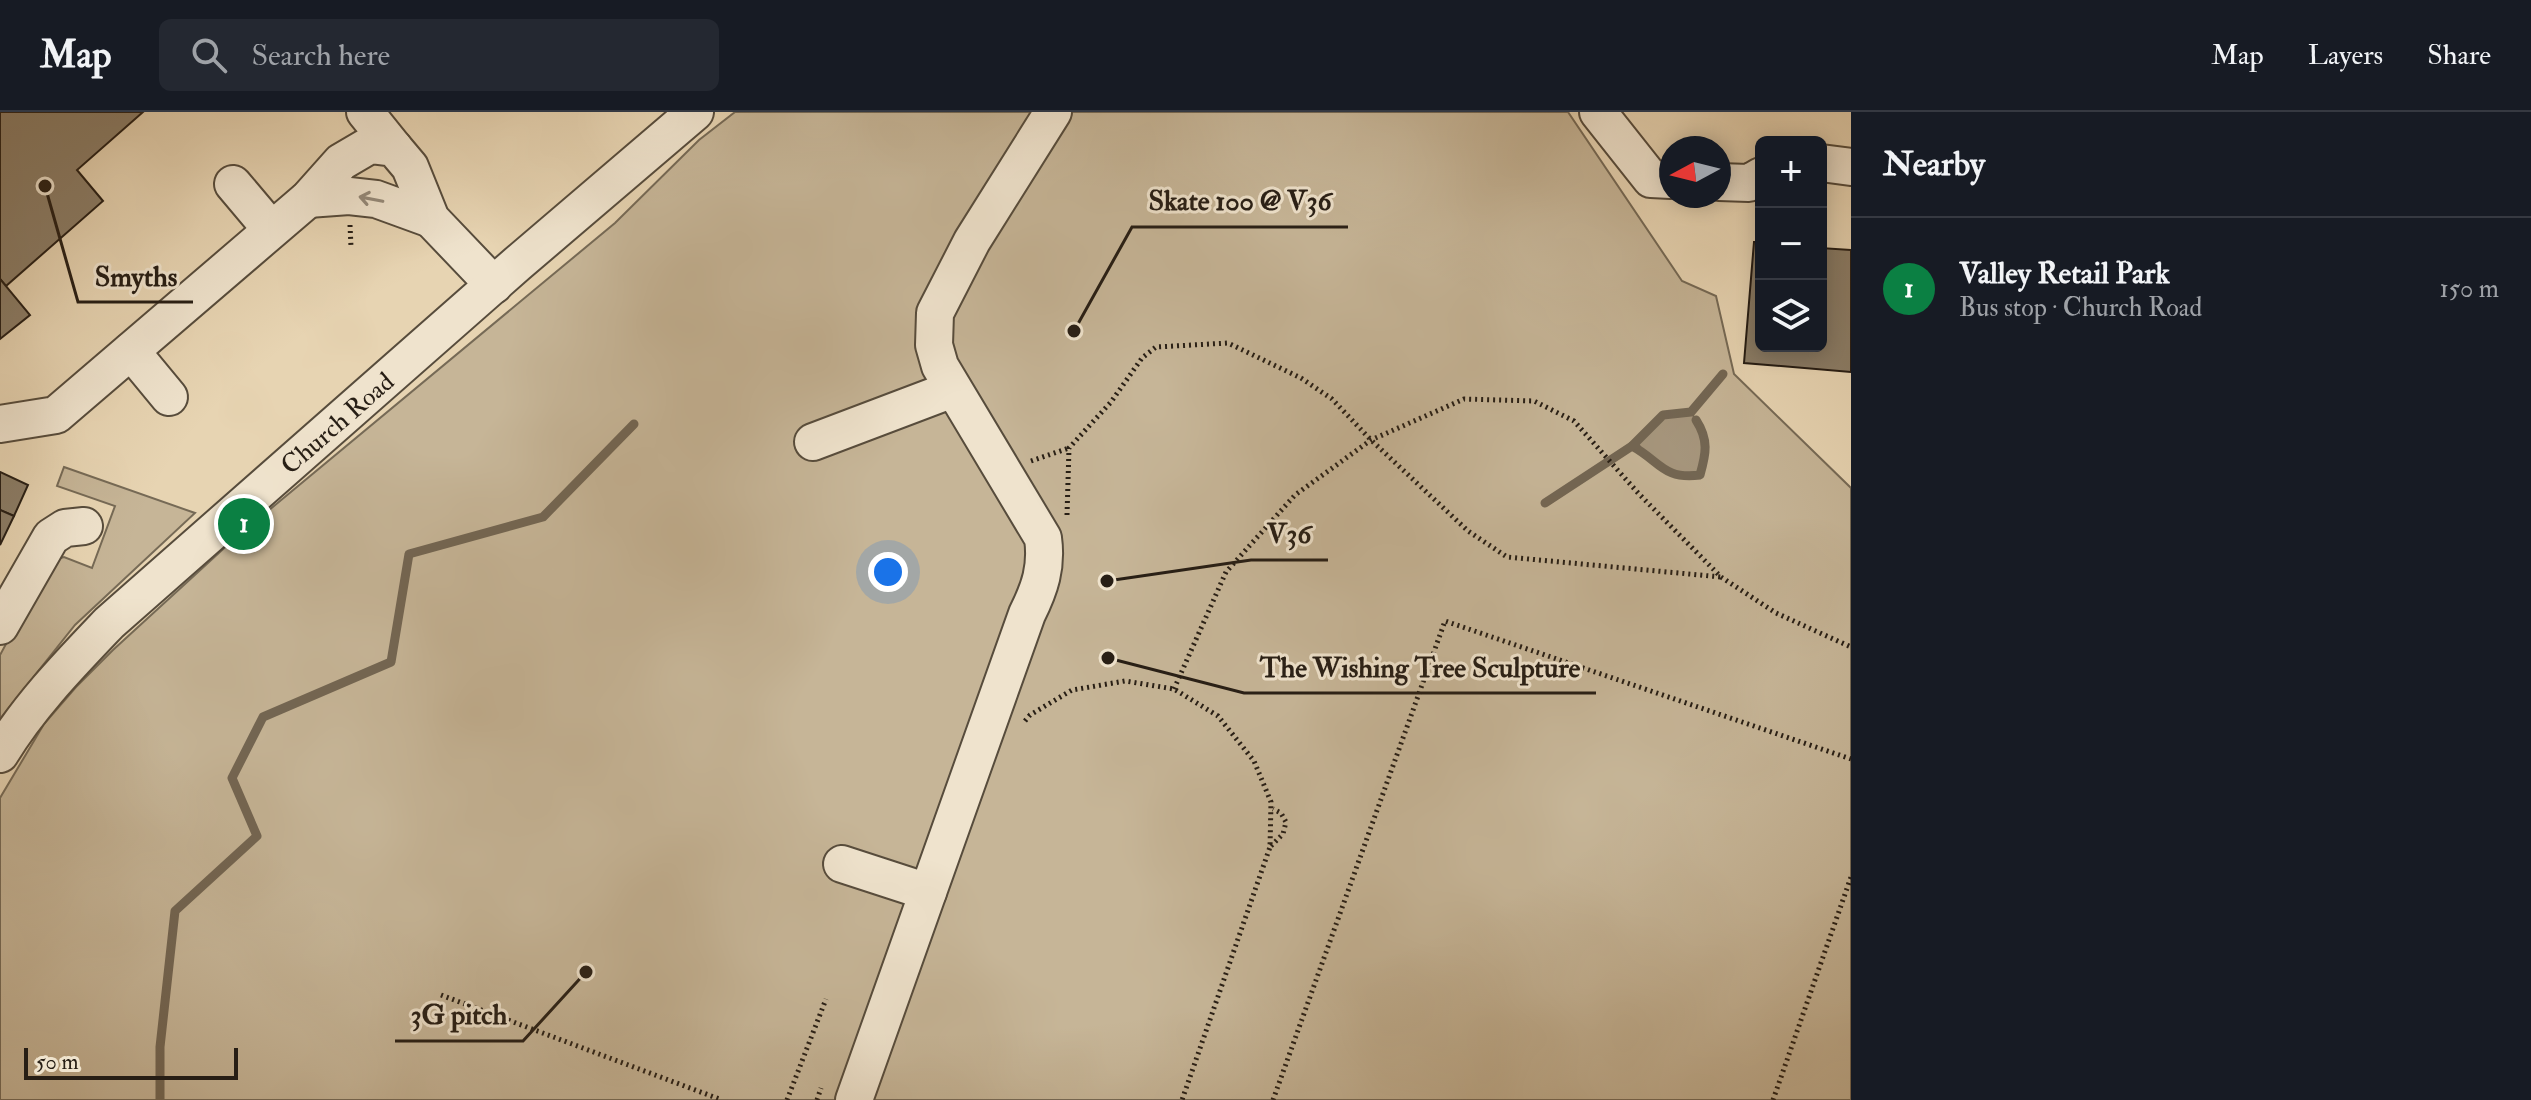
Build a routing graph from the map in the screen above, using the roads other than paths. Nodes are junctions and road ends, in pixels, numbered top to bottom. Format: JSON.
{"nodes":[{"id":1,"x":365,"y":112,"type":"edge"},
{"id":2,"x":695,"y":112,"type":"edge"},
{"id":3,"x":1053,"y":112,"type":"edge"},
{"id":4,"x":1598,"y":112,"type":"edge"},
{"id":5,"x":394,"y":148,"type":"junction"},
{"id":6,"x":1827,"y":164,"type":"edge"},
{"id":7,"x":1851,"y":167,"type":"edge"},
{"id":8,"x":1659,"y":179,"type":"edge"},
{"id":9,"x":1755,"y":180,"type":"edge"},
{"id":10,"x":1731,"y":182,"type":"edge"},
{"id":11,"x":233,"y":184,"type":"dead end"},
{"id":12,"x":308,"y":199,"type":"junction"},
{"id":13,"x":431,"y":219,"type":"junction"},
{"id":14,"x":271,"y":229,"type":"junction"},
{"id":15,"x":494,"y":285,"type":"junction"},
{"id":16,"x":131,"y":351,"type":"junction"},
{"id":17,"x":953,"y":389,"type":"junction"},
{"id":18,"x":169,"y":397,"type":"dead end"},
{"id":19,"x":0,"y":424,"type":"edge"},
{"id":20,"x":813,"y":442,"type":"dead end"},
{"id":21,"x":84,"y":526,"type":"dead end"},
{"id":22,"x":0,"y":626,"type":"edge"},
{"id":23,"x":0,"y":754,"type":"edge"},
{"id":24,"x":842,"y":864,"type":"dead end"},
{"id":25,"x":928,"y":892,"type":"junction"},
{"id":26,"x":854,"y":1100,"type":"edge"}],
"edges":[{"from":1,"to":5,"type":"street"},
{"from":2,"to":15,"type":"street","name":"Church Road"},
{"from":3,"to":17,"type":"street"},
{"from":4,"to":8,"type":"street"},
{"from":5,"to":12,"type":"street"},
{"from":5,"to":13,"type":"street"},
{"from":6,"to":7,"type":"street"},
{"from":9,"to":10,"type":"street"},
{"from":11,"to":14,"type":"street"},
{"from":13,"to":12,"type":"street","one_way":true},
{"from":12,"to":14,"type":"street"},
{"from":13,"to":15,"type":"street"},
{"from":14,"to":16,"type":"street"},
{"from":15,"to":23,"type":"street","name":"Church Road"},
{"from":16,"to":18,"type":"street"},
{"from":16,"to":19,"type":"street"},
{"from":17,"to":20,"type":"street"},
{"from":17,"to":25,"type":"street"},
{"from":21,"to":22,"type":"street"},
{"from":24,"to":25,"type":"street"},
{"from":25,"to":26,"type":"street"}]}
